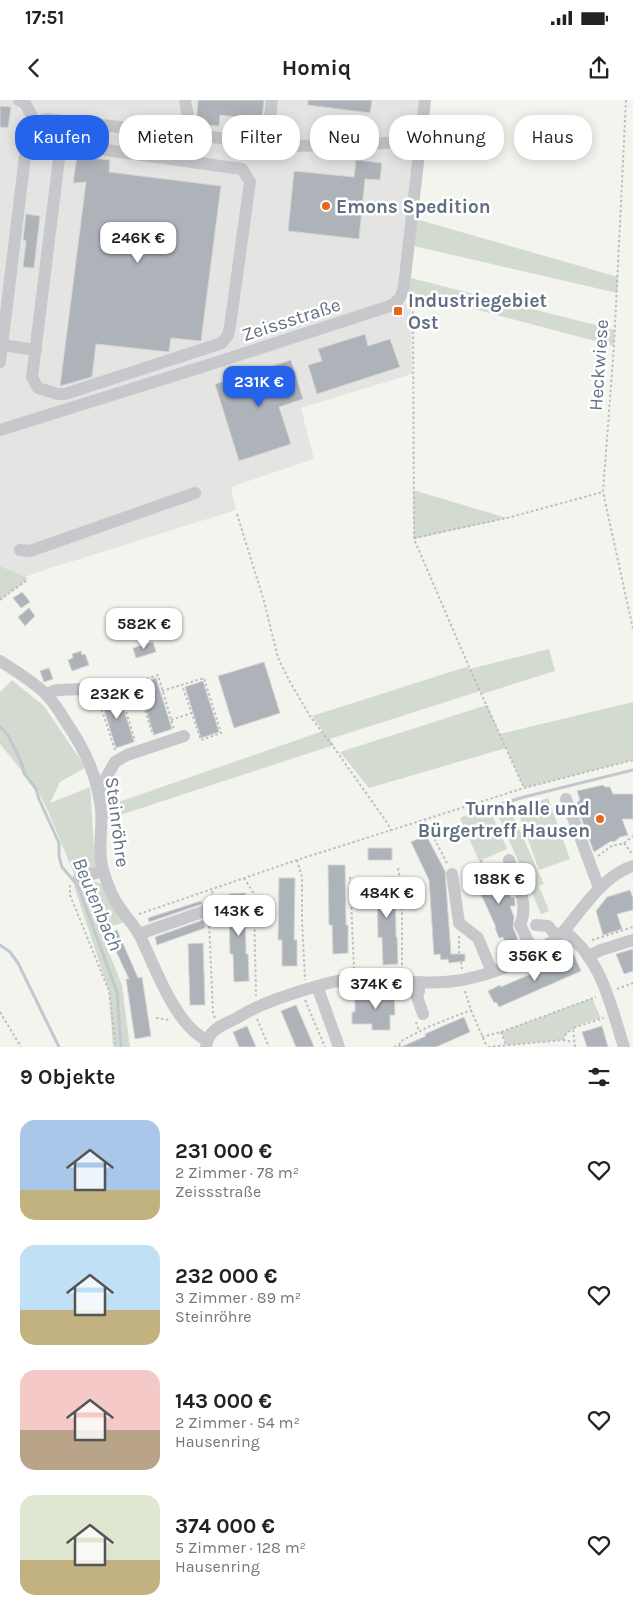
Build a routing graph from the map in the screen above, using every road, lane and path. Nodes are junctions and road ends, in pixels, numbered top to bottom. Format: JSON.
{"nodes":[{"id":1,"x":19,"y":100,"type":"edge"},
{"id":2,"x":185,"y":100,"type":"edge"},
{"id":3,"x":272,"y":100,"type":"edge"},
{"id":4,"x":425,"y":100,"type":"edge"},
{"id":5,"x":626,"y":100,"type":"edge"},
{"id":6,"x":31,"y":115,"type":"edge"},
{"id":7,"x":188,"y":115,"type":"edge"},
{"id":8,"x":270,"y":115,"type":"edge"},
{"id":9,"x":423,"y":115,"type":"edge"},
{"id":10,"x":389,"y":143,"type":"edge"},
{"id":11,"x":300,"y":146,"type":"edge"},
{"id":12,"x":25,"y":160,"type":"edge"},
{"id":13,"x":418,"y":160,"type":"edge"},
{"id":14,"x":402,"y":295,"type":"junction"},
{"id":15,"x":2,"y":345,"type":"junction"},
{"id":16,"x":36,"y":350,"type":"junction"},
{"id":17,"x":0,"y":362,"type":"edge"},
{"id":18,"x":0,"y":430,"type":"edge"},
{"id":19,"x":603,"y":492,"type":"junction"},
{"id":20,"x":195,"y":493,"type":"dead end"},
{"id":21,"x":237,"y":514,"type":"dead end"},
{"id":22,"x":414,"y":538,"type":"junction"},
{"id":23,"x":20,"y":550,"type":"dead end"},
{"id":24,"x":27,"y":580,"type":"dead end"},
{"id":25,"x":0,"y":600,"type":"edge"},
{"id":26,"x":633,"y":629,"type":"edge"},
{"id":27,"x":0,"y":661,"type":"edge"},
{"id":28,"x":136,"y":682,"type":"junction"},
{"id":29,"x":182,"y":685,"type":"junction"},
{"id":30,"x":119,"y":688,"type":"junction"},
{"id":31,"x":83,"y":689,"type":"dead end"},
{"id":32,"x":162,"y":691,"type":"junction"},
{"id":33,"x":46,"y":694,"type":"junction"},
{"id":34,"x":192,"y":713,"type":"junction"},
{"id":35,"x":171,"y":720,"type":"junction"},
{"id":36,"x":154,"y":737,"type":"dead end"},
{"id":37,"x":181,"y":737,"type":"joint"},
{"id":38,"x":138,"y":742,"type":"dead end"},
{"id":39,"x":122,"y":748,"type":"dead end"},
{"id":40,"x":633,"y":760,"type":"edge"},
{"id":41,"x":524,"y":788,"type":"junction"},
{"id":42,"x":98,"y":792,"type":"junction"},
{"id":43,"x":566,"y":800,"type":"dead end"},
{"id":44,"x":425,"y":820,"type":"junction"},
{"id":45,"x":391,"y":831,"type":"junction"},
{"id":46,"x":633,"y":836,"type":"edge"},
{"id":47,"x":624,"y":843,"type":"junction"},
{"id":48,"x":633,"y":855,"type":"edge"},
{"id":49,"x":297,"y":860,"type":"junction"},
{"id":50,"x":481,"y":860,"type":"dead end"},
{"id":51,"x":509,"y":860,"type":"joint"},
{"id":52,"x":589,"y":862,"type":"junction"},
{"id":53,"x":633,"y":866,"type":"edge"},
{"id":54,"x":398,"y":868,"type":"dead end"},
{"id":55,"x":103,"y":871,"type":"junction"},
{"id":56,"x":452,"y":874,"type":"joint"},
{"id":57,"x":350,"y":877,"type":"dead end"},
{"id":58,"x":244,"y":878,"type":"junction"},
{"id":59,"x":74,"y":881,"type":"joint"},
{"id":60,"x":599,"y":888,"type":"junction"},
{"id":61,"x":213,"y":889,"type":"junction"},
{"id":62,"x":205,"y":911,"type":"junction"},
{"id":63,"x":458,"y":923,"type":"junction"},
{"id":64,"x":536,"y":925,"type":"dead end"},
{"id":65,"x":134,"y":926,"type":"junction"},
{"id":66,"x":633,"y":927,"type":"edge"},
{"id":67,"x":561,"y":934,"type":"junction"},
{"id":68,"x":592,"y":940,"type":"dead end"},
{"id":69,"x":633,"y":940,"type":"edge"},
{"id":70,"x":459,"y":954,"type":"dead end"},
{"id":71,"x":534,"y":955,"type":"junction"},
{"id":72,"x":588,"y":956,"type":"junction"},
{"id":73,"x":492,"y":972,"type":"junction"},
{"id":74,"x":354,"y":979,"type":"junction"},
{"id":75,"x":462,"y":980,"type":"junction"},
{"id":76,"x":402,"y":981,"type":"junction"},
{"id":77,"x":418,"y":982,"type":"junction"},
{"id":78,"x":633,"y":983,"type":"edge"},
{"id":79,"x":309,"y":989,"type":"junction"},
{"id":80,"x":607,"y":993,"type":"junction"},
{"id":81,"x":255,"y":1008,"type":"junction"},
{"id":82,"x":471,"y":1010,"type":"junction"},
{"id":83,"x":0,"y":1012,"type":"edge"},
{"id":84,"x":423,"y":1014,"type":"dead end"},
{"id":85,"x":613,"y":1014,"type":"junction"},
{"id":86,"x":6,"y":1022,"type":"junction"},
{"id":87,"x":0,"y":1025,"type":"edge"},
{"id":88,"x":218,"y":1027,"type":"junction"},
{"id":89,"x":573,"y":1028,"type":"junction"},
{"id":90,"x":501,"y":1032,"type":"junction"},
{"id":91,"x":482,"y":1036,"type":"junction"},
{"id":92,"x":563,"y":1040,"type":"junction"},
{"id":93,"x":207,"y":1043,"type":"edge"},
{"id":94,"x":574,"y":1043,"type":"junction"},
{"id":95,"x":506,"y":1045,"type":"junction"},
{"id":96,"x":400,"y":1046,"type":"edge"},
{"id":97,"x":21,"y":1047,"type":"edge"},
{"id":98,"x":116,"y":1047,"type":"edge"},
{"id":99,"x":269,"y":1047,"type":"edge"},
{"id":100,"x":325,"y":1047,"type":"edge"},
{"id":101,"x":339,"y":1047,"type":"edge"},
{"id":102,"x":394,"y":1047,"type":"edge"},
{"id":103,"x":487,"y":1047,"type":"edge"},
{"id":104,"x":574,"y":1047,"type":"edge"},
{"id":105,"x":624,"y":1047,"type":"edge"}],
"edges":[{"from":1,"to":6,"type":"street"},
{"from":2,"to":7,"type":"street"},
{"from":3,"to":8,"type":"street"},
{"from":4,"to":9,"type":"street"},
{"from":5,"to":19,"type":"path","name":"Heckwiese"},
{"from":10,"to":11,"type":"street"},
{"from":12,"to":15,"type":"street"},
{"from":13,"to":14,"type":"street"},
{"from":14,"to":18,"type":"street","name":"Zeissstraße"},
{"from":14,"to":22,"type":"path"},
{"from":15,"to":16,"type":"street"},
{"from":15,"to":17,"type":"street"},
{"from":16,"to":16,"type":"street"},
{"from":19,"to":22,"type":"path"},
{"from":19,"to":26,"type":"path","name":"Heckwiese"},
{"from":20,"to":23,"type":"street"},
{"from":21,"to":45,"type":"path"},
{"from":22,"to":41,"type":"path"},
{"from":24,"to":25,"type":"path"},
{"from":27,"to":33,"type":"street","name":"Steinröhre"},
{"from":28,"to":30,"type":"path"},
{"from":28,"to":32,"type":"path"},
{"from":28,"to":36,"type":"path"},
{"from":29,"to":32,"type":"path"},
{"from":29,"to":34,"type":"path"},
{"from":29,"to":34,"type":"path"},
{"from":30,"to":38,"type":"path"},
{"from":30,"to":39,"type":"path"},
{"from":31,"to":33,"type":"street"},
{"from":32,"to":35,"type":"path"},
{"from":33,"to":42,"type":"street","name":"Steinröhre"},
{"from":34,"to":35,"type":"path"},
{"from":35,"to":37,"type":"path"},
{"from":37,"to":42,"type":"street"},
{"from":40,"to":41,"type":"path"},
{"from":41,"to":44,"type":"path"},
{"from":42,"to":55,"type":"street","name":"Steinröhre"},
{"from":43,"to":52,"type":"street"},
{"from":44,"to":45,"type":"path"},
{"from":44,"to":56,"type":"path"},
{"from":45,"to":49,"type":"path"},
{"from":46,"to":47,"type":"path"},
{"from":47,"to":48,"type":"path"},
{"from":47,"to":52,"type":"path"},
{"from":49,"to":58,"type":"path"},
{"from":49,"to":79,"type":"path"},
{"from":50,"to":51,"type":"path"},
{"from":51,"to":71,"type":"street"},
{"from":52,"to":60,"type":"street"},
{"from":53,"to":60,"type":"street"},
{"from":54,"to":76,"type":"path"},
{"from":55,"to":59,"type":"street"},
{"from":55,"to":65,"type":"street","name":"Steinröhre"},
{"from":56,"to":63,"type":"street"},
{"from":57,"to":74,"type":"path"},
{"from":58,"to":61,"type":"path"},
{"from":58,"to":81,"type":"path"},
{"from":59,"to":98,"type":"path"},
{"from":60,"to":67,"type":"street"},
{"from":61,"to":62,"type":"path"},
{"from":61,"to":65,"type":"path"},
{"from":62,"to":65,"type":"street"},
{"from":62,"to":88,"type":"path"},
{"from":63,"to":70,"type":"path"},
{"from":63,"to":73,"type":"street"},
{"from":64,"to":67,"type":"street"},
{"from":65,"to":93,"type":"street","name":"Steinröhre"},
{"from":66,"to":68,"type":"path"},
{"from":67,"to":71,"type":"street"},
{"from":67,"to":72,"type":"street"},
{"from":69,"to":72,"type":"street"},
{"from":71,"to":73,"type":"street"},
{"from":72,"to":80,"type":"street"},
{"from":73,"to":75,"type":"street"},
{"from":74,"to":76,"type":"street"},
{"from":74,"to":79,"type":"street"},
{"from":75,"to":77,"type":"street"},
{"from":75,"to":82,"type":"path"},
{"from":76,"to":77,"type":"street"},
{"from":77,"to":84,"type":"street"},
{"from":78,"to":80,"type":"path"},
{"from":79,"to":81,"type":"street"},
{"from":79,"to":100,"type":"path"},
{"from":79,"to":101,"type":"street"},
{"from":80,"to":85,"type":"street"},
{"from":80,"to":90,"type":"path"},
{"from":81,"to":88,"type":"street"},
{"from":81,"to":99,"type":"path"},
{"from":82,"to":91,"type":"path"},
{"from":82,"to":96,"type":"path"},
{"from":83,"to":86,"type":"path"},
{"from":85,"to":89,"type":"path"},
{"from":85,"to":105,"type":"street"},
{"from":86,"to":87,"type":"path"},
{"from":86,"to":97,"type":"path"},
{"from":88,"to":93,"type":"street"},
{"from":89,"to":92,"type":"path"},
{"from":89,"to":94,"type":"path"},
{"from":90,"to":91,"type":"path"},
{"from":90,"to":95,"type":"path"},
{"from":91,"to":103,"type":"path"},
{"from":92,"to":94,"type":"path"},
{"from":92,"to":95,"type":"path"},
{"from":94,"to":104,"type":"path"},
{"from":95,"to":103,"type":"path"},
{"from":96,"to":102,"type":"path"}]}
